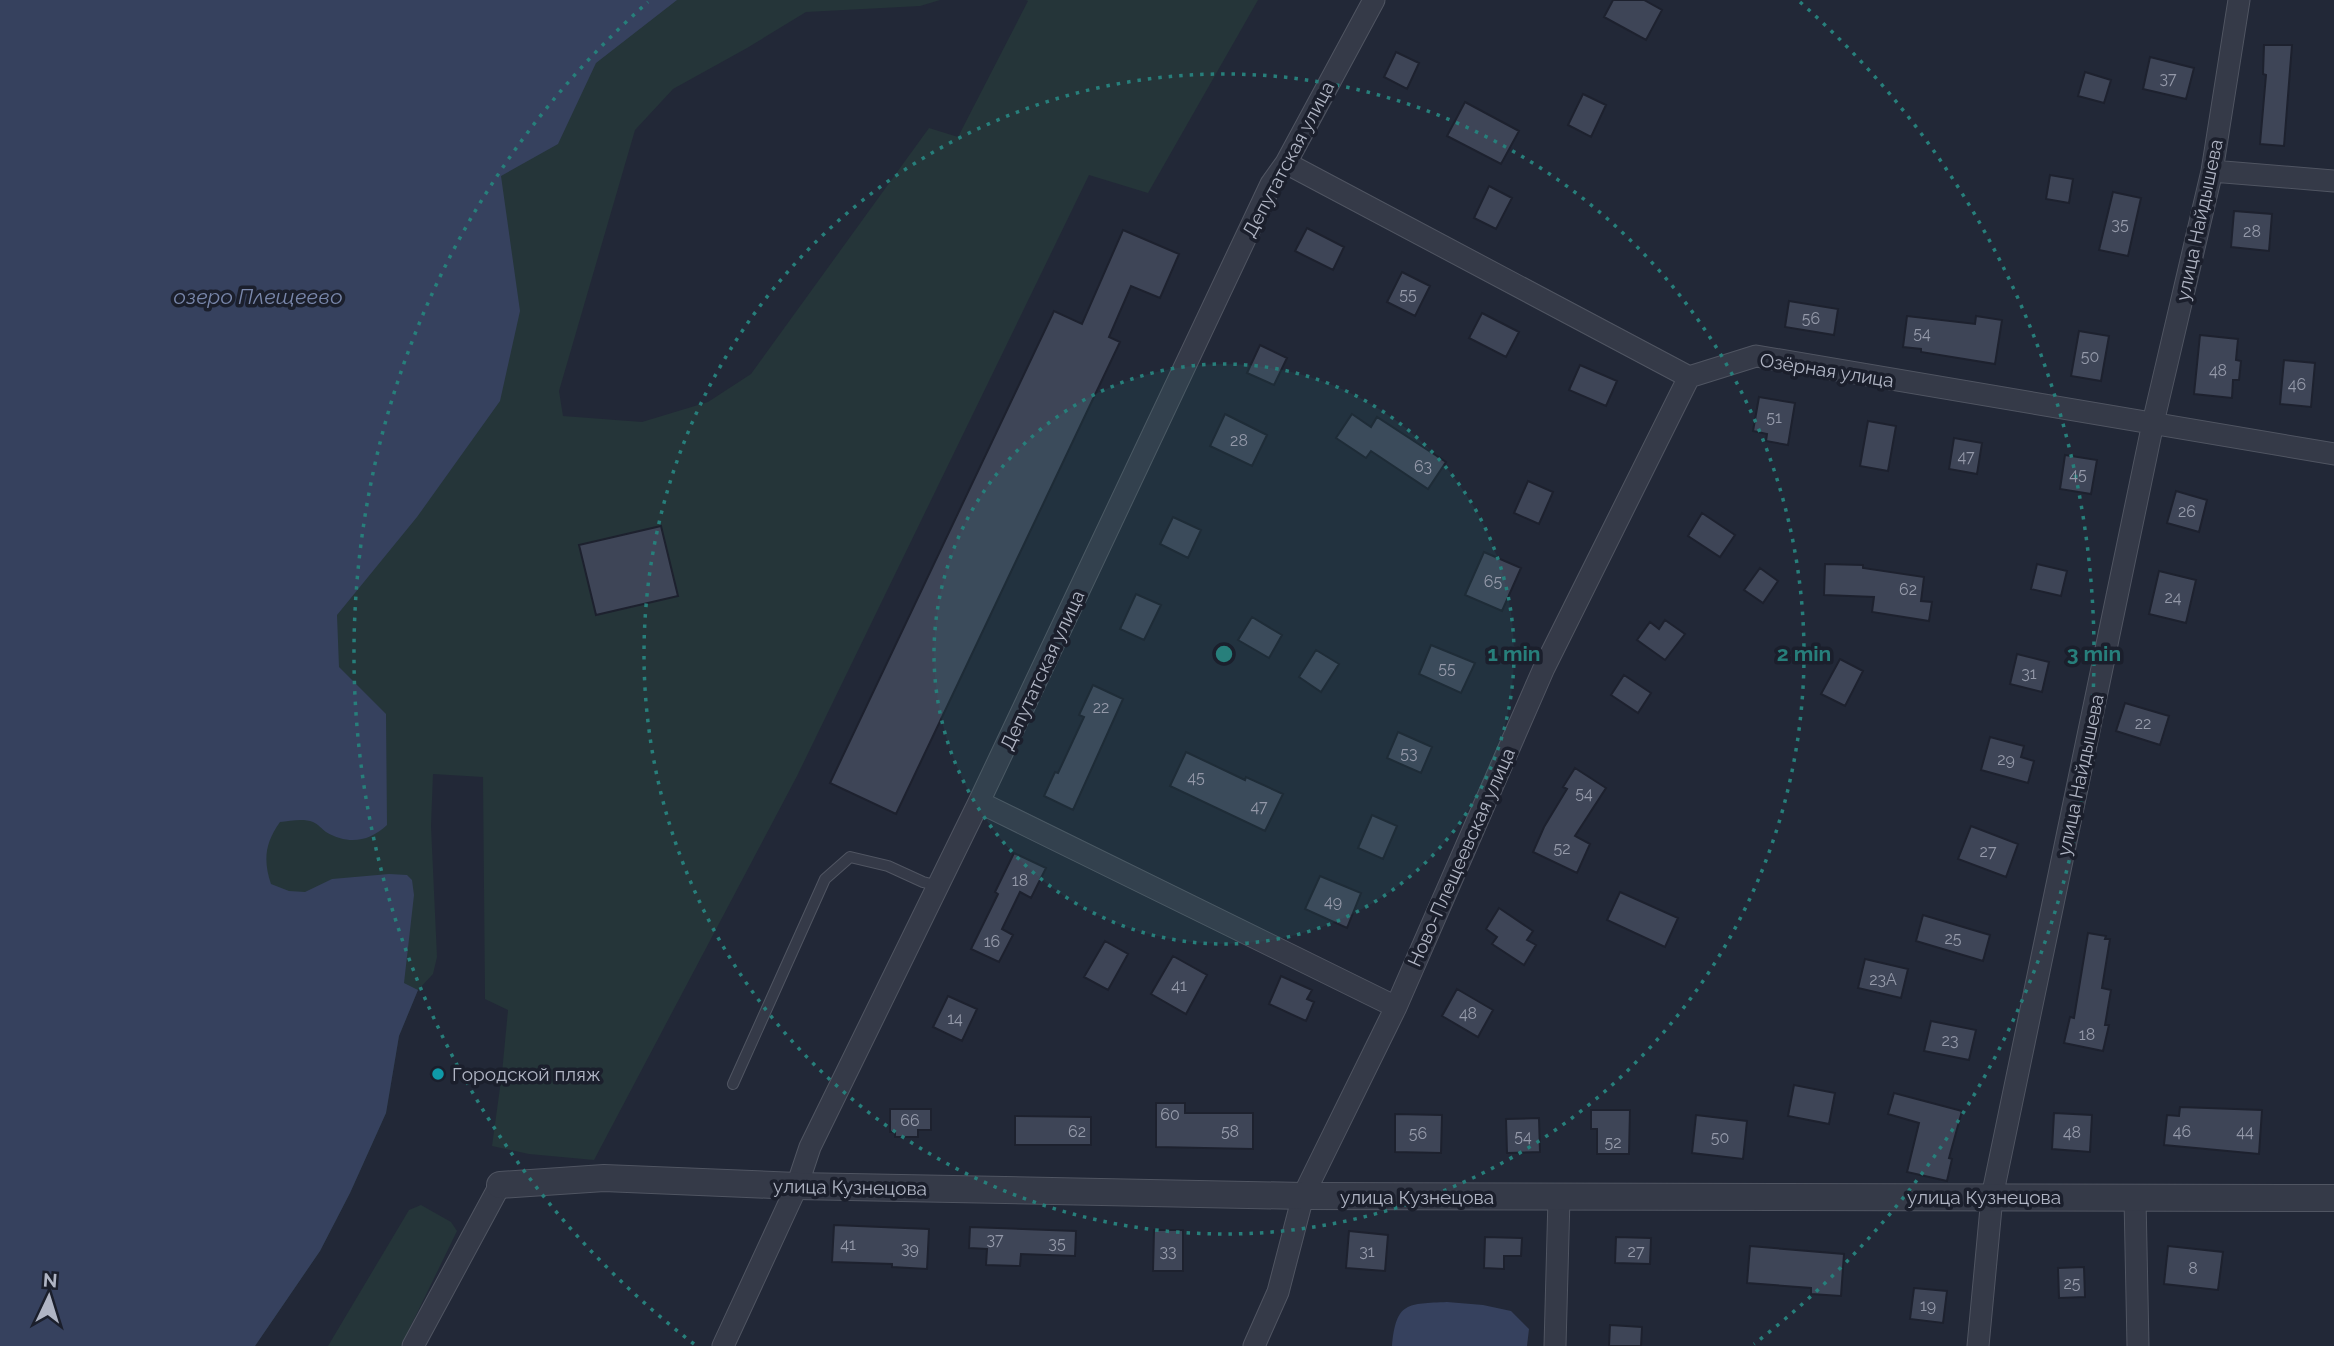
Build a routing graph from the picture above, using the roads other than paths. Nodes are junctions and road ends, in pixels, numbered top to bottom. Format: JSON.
{"nodes":[{"id":1,"x":1374,"y":0,"type":"edge"},
{"id":2,"x":2239,"y":0,"type":"edge"},
{"id":3,"x":1286,"y":163,"type":"junction"},
{"id":4,"x":2212,"y":171,"type":"junction"},
{"id":5,"x":2334,"y":181,"type":"edge"},
{"id":6,"x":1689,"y":377,"type":"junction"},
{"id":7,"x":2153,"y":423,"type":"junction"},
{"id":8,"x":2334,"y":454,"type":"edge"},
{"id":9,"x":979,"y":802,"type":"junction"},
{"id":10,"x":938,"y":886,"type":"junction"},
{"id":11,"x":1396,"y":1007,"type":"junction"},
{"id":12,"x":733,"y":1084,"type":"dead end"},
{"id":13,"x":500,"y":1185,"type":"joint"},
{"id":14,"x":797,"y":1186,"type":"junction"},
{"id":15,"x":1303,"y":1196,"type":"junction"},
{"id":16,"x":1992,"y":1197,"type":"junction"},
{"id":17,"x":1559,"y":1198,"type":"junction"},
{"id":18,"x":2135,"y":1198,"type":"junction"},
{"id":19,"x":2334,"y":1198,"type":"edge"},
{"id":20,"x":413,"y":1346,"type":"edge"},
{"id":21,"x":723,"y":1346,"type":"edge"},
{"id":22,"x":1254,"y":1346,"type":"edge"},
{"id":23,"x":1555,"y":1346,"type":"edge"},
{"id":24,"x":1978,"y":1346,"type":"edge"},
{"id":25,"x":2138,"y":1346,"type":"edge"}],
"edges":[{"from":1,"to":3,"type":"street","name":"Депутатская улица"},
{"from":2,"to":4,"type":"street","name":"улица Найдышева"},
{"from":3,"to":6,"type":"street"},
{"from":3,"to":9,"type":"street","name":"Депутатская улица"},
{"from":4,"to":5,"type":"street"},
{"from":4,"to":7,"type":"street","name":"улица Найдышева"},
{"from":6,"to":7,"type":"street","name":"Озёрная улица"},
{"from":6,"to":11,"type":"street","name":"Ново-Плещеевская улица"},
{"from":7,"to":8,"type":"street","name":"Озёрная улица"},
{"from":7,"to":16,"type":"street","name":"улица Найдышева"},
{"from":9,"to":10,"type":"street","name":"Депутатская улица"},
{"from":9,"to":11,"type":"street"},
{"from":10,"to":12,"type":"lane"},
{"from":10,"to":14,"type":"street","name":"Депутатская улица"},
{"from":11,"to":15,"type":"street","name":"Ново-Плещеевская улица"},
{"from":13,"to":14,"type":"street","name":"улица Кузнецова"},
{"from":13,"to":20,"type":"street"},
{"from":14,"to":15,"type":"street","name":"улица Кузнецова"},
{"from":14,"to":21,"type":"street","name":"Депутатская улица"},
{"from":15,"to":17,"type":"street","name":"улица Кузнецова"},
{"from":15,"to":22,"type":"street","name":"Ново-Плещеевская улица"},
{"from":16,"to":17,"type":"street","name":"улица Кузнецова"},
{"from":16,"to":18,"type":"street","name":"улица Кузнецова"},
{"from":16,"to":24,"type":"street","name":"улица Найдышева"},
{"from":17,"to":23,"type":"street"},
{"from":18,"to":19,"type":"street","name":"улица Кузнецова"},
{"from":18,"to":25,"type":"street"}]}
